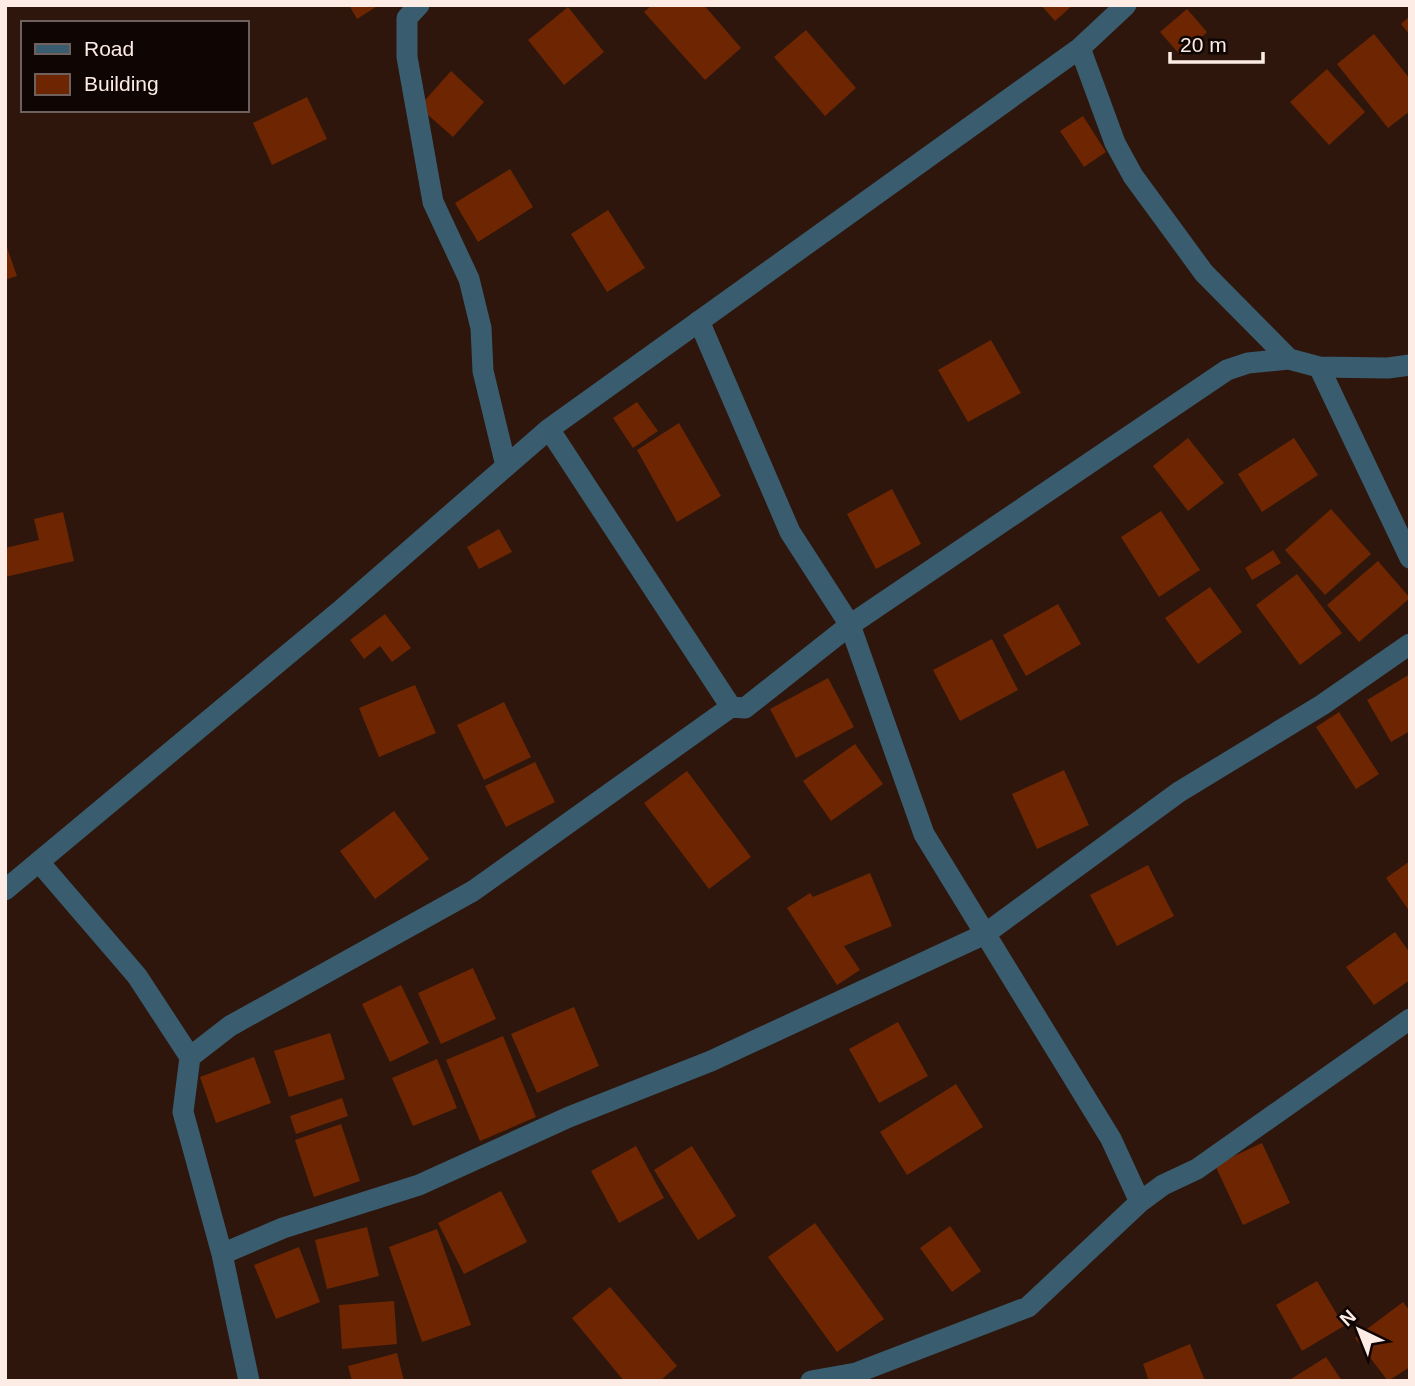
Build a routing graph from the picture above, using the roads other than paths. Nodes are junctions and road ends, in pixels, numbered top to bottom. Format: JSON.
{"nodes":[{"id":1,"x":419,"y":5,"type":"edge"},
{"id":2,"x":1126,"y":5,"type":"edge"},
{"id":3,"x":1080,"y":48,"type":"junction"},
{"id":4,"x":699,"y":321,"type":"junction"},
{"id":5,"x":1289,"y":359,"type":"junction"},
{"id":6,"x":1410,"y":365,"type":"edge"},
{"id":7,"x":1319,"y":367,"type":"junction"},
{"id":8,"x":549,"y":429,"type":"junction"},
{"id":9,"x":506,"y":466,"type":"junction"},
{"id":10,"x":1410,"y":558,"type":"edge"},
{"id":11,"x":850,"y":625,"type":"junction"},
{"id":12,"x":1410,"y":644,"type":"edge"},
{"id":13,"x":731,"y":707,"type":"junction"},
{"id":14,"x":39,"y":862,"type":"junction"},
{"id":15,"x":5,"y":890,"type":"edge"},
{"id":16,"x":985,"y":934,"type":"junction"},
{"id":17,"x":1410,"y":1019,"type":"edge"},
{"id":18,"x":190,"y":1057,"type":"junction"},
{"id":19,"x":1140,"y":1202,"type":"junction"},
{"id":20,"x":222,"y":1254,"type":"junction"},
{"id":21,"x":249,"y":1381,"type":"edge"},
{"id":22,"x":811,"y":1381,"type":"edge"}],
"edges":[{"from":1,"to":9,"type":"street"},
{"from":2,"to":3,"type":"street"},
{"from":3,"to":4,"type":"street"},
{"from":3,"to":5,"type":"street"},
{"from":4,"to":8,"type":"street"},
{"from":4,"to":11,"type":"street"},
{"from":5,"to":7,"type":"street"},
{"from":5,"to":11,"type":"street"},
{"from":6,"to":7,"type":"street"},
{"from":7,"to":10,"type":"street"},
{"from":8,"to":9,"type":"street"},
{"from":8,"to":13,"type":"street"},
{"from":9,"to":14,"type":"street"},
{"from":11,"to":13,"type":"street"},
{"from":11,"to":16,"type":"street"},
{"from":12,"to":16,"type":"street"},
{"from":13,"to":18,"type":"street"},
{"from":14,"to":15,"type":"street"},
{"from":14,"to":18,"type":"street"},
{"from":16,"to":19,"type":"street"},
{"from":16,"to":20,"type":"street"},
{"from":17,"to":19,"type":"street"},
{"from":18,"to":20,"type":"street"},
{"from":19,"to":22,"type":"street"},
{"from":20,"to":21,"type":"street"}]}
